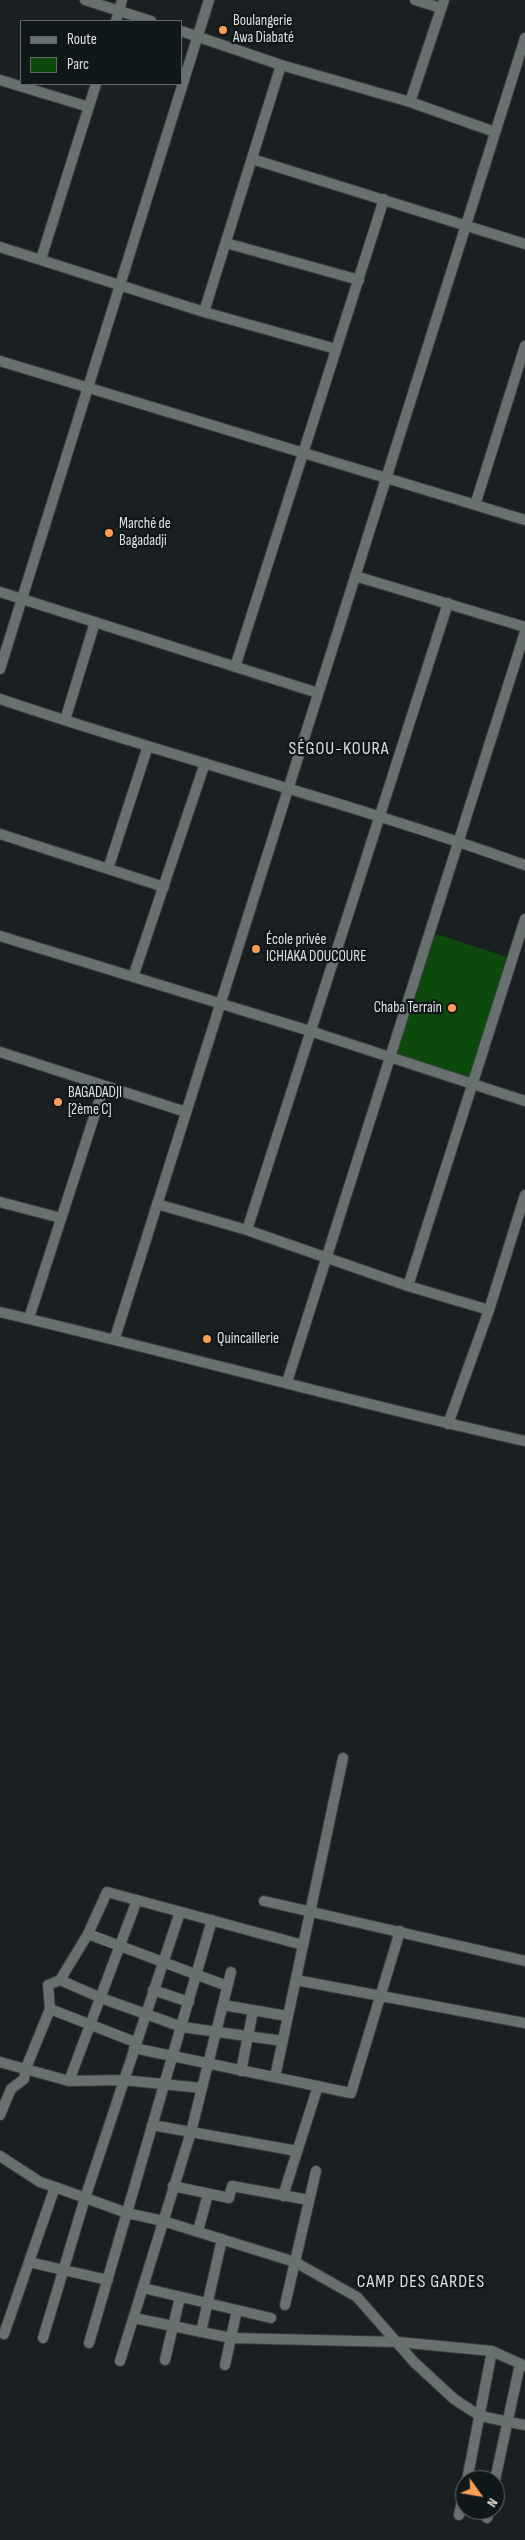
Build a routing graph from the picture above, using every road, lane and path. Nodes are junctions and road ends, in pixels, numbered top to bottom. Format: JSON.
{"nodes":[{"id":1,"x":85,"y":0,"type":"edge"},
{"id":2,"x":122,"y":0,"type":"edge"},
{"id":3,"x":209,"y":0,"type":"edge"},
{"id":4,"x":415,"y":0,"type":"edge"},
{"id":5,"x":442,"y":4,"type":"edge"},
{"id":6,"x":117,"y":16,"type":"edge"},
{"id":7,"x":144,"y":20,"type":"edge"},
{"id":8,"x":182,"y":31,"type":"edge"},
{"id":9,"x":198,"y":36,"type":"junction"},
{"id":10,"x":525,"y":38,"type":"edge"},
{"id":11,"x":281,"y":65,"type":"junction"},
{"id":12,"x":0,"y":80,"type":"edge"},
{"id":13,"x":96,"y":85,"type":"edge"},
{"id":14,"x":410,"y":102,"type":"junction"},
{"id":15,"x":89,"y":107,"type":"junction"},
{"id":16,"x":495,"y":132,"type":"junction"},
{"id":17,"x":252,"y":159,"type":"junction"},
{"id":18,"x":384,"y":199,"type":"junction"},
{"id":19,"x":466,"y":226,"type":"junction"},
{"id":20,"x":226,"y":243,"type":"junction"},
{"id":21,"x":525,"y":244,"type":"edge"},
{"id":22,"x":0,"y":247,"type":"edge"},
{"id":23,"x":41,"y":259,"type":"junction"},
{"id":24,"x":359,"y":280,"type":"junction"},
{"id":25,"x":120,"y":284,"type":"junction"},
{"id":26,"x":204,"y":312,"type":"junction"},
{"id":27,"x":525,"y":346,"type":"edge"},
{"id":28,"x":336,"y":349,"type":"junction"},
{"id":29,"x":0,"y":361,"type":"edge"},
{"id":30,"x":88,"y":388,"type":"junction"},
{"id":31,"x":304,"y":453,"type":"junction"},
{"id":32,"x":386,"y":478,"type":"junction"},
{"id":33,"x":475,"y":505,"type":"junction"},
{"id":34,"x":525,"y":520,"type":"edge"},
{"id":35,"x":355,"y":576,"type":"junction"},
{"id":36,"x":0,"y":592,"type":"edge"},
{"id":37,"x":22,"y":598,"type":"junction"},
{"id":38,"x":448,"y":603,"type":"junction"},
{"id":39,"x":95,"y":622,"type":"junction"},
{"id":40,"x":525,"y":627,"type":"edge"},
{"id":41,"x":525,"y":632,"type":"edge"},
{"id":42,"x":235,"y":667,"type":"junction"},
{"id":43,"x":0,"y":669,"type":"edge"},
{"id":44,"x":318,"y":693,"type":"junction"},
{"id":45,"x":0,"y":699,"type":"edge"},
{"id":46,"x":65,"y":720,"type":"junction"},
{"id":47,"x":148,"y":746,"type":"junction"},
{"id":48,"x":205,"y":763,"type":"junction"},
{"id":49,"x":288,"y":789,"type":"junction"},
{"id":50,"x":380,"y":816,"type":"junction"},
{"id":51,"x":0,"y":834,"type":"edge"},
{"id":52,"x":459,"y":841,"type":"junction"},
{"id":53,"x":525,"y":864,"type":"edge"},
{"id":54,"x":108,"y":869,"type":"junction"},
{"id":55,"x":164,"y":887,"type":"junction"},
{"id":56,"x":525,"y":919,"type":"edge"},
{"id":57,"x":0,"y":936,"type":"edge"},
{"id":58,"x":133,"y":977,"type":"junction"},
{"id":59,"x":220,"y":1004,"type":"junction"},
{"id":60,"x":310,"y":1031,"type":"junction"},
{"id":61,"x":0,"y":1052,"type":"edge"},
{"id":62,"x":391,"y":1057,"type":"junction"},
{"id":63,"x":473,"y":1083,"type":"junction"},
{"id":64,"x":104,"y":1086,"type":"junction"},
{"id":65,"x":525,"y":1101,"type":"edge"},
{"id":66,"x":186,"y":1112,"type":"junction"},
{"id":67,"x":525,"y":1195,"type":"edge"},
{"id":68,"x":0,"y":1202,"type":"edge"},
{"id":69,"x":157,"y":1204,"type":"junction"},
{"id":70,"x":61,"y":1218,"type":"junction"},
{"id":71,"x":247,"y":1230,"type":"junction"},
{"id":72,"x":328,"y":1256,"type":"junction"},
{"id":73,"x":408,"y":1286,"type":"junction"},
{"id":74,"x":489,"y":1310,"type":"junction"},
{"id":75,"x":0,"y":1312,"type":"edge"},
{"id":76,"x":29,"y":1318,"type":"junction"},
{"id":77,"x":115,"y":1338,"type":"junction"},
{"id":78,"x":288,"y":1382,"type":"junction"},
{"id":79,"x":448,"y":1424,"type":"junction"},
{"id":80,"x":525,"y":1441,"type":"edge"},
{"id":81,"x":343,"y":1758,"type":"dead end"},
{"id":82,"x":137,"y":1900,"type":"junction"},
{"id":83,"x":264,"y":1901,"type":"dead end"},
{"id":84,"x":310,"y":1911,"type":"junction"},
{"id":85,"x":180,"y":1912,"type":"junction"},
{"id":86,"x":212,"y":1920,"type":"junction"},
{"id":87,"x":400,"y":1931,"type":"junction"},
{"id":88,"x":88,"y":1934,"type":"junction"},
{"id":89,"x":303,"y":1945,"type":"junction"},
{"id":90,"x":120,"y":1946,"type":"junction"},
{"id":91,"x":525,"y":1961,"type":"edge"},
{"id":92,"x":163,"y":1962,"type":"junction"},
{"id":93,"x":231,"y":1972,"type":"dead end"},
{"id":94,"x":197,"y":1975,"type":"junction"},
{"id":95,"x":60,"y":1980,"type":"junction"},
{"id":96,"x":296,"y":1980,"type":"junction"},
{"id":97,"x":227,"y":1986,"type":"junction"},
{"id":98,"x":153,"y":1990,"type":"junction"},
{"id":99,"x":381,"y":1996,"type":"junction"},
{"id":100,"x":101,"y":1998,"type":"junction"},
{"id":101,"x":189,"y":2002,"type":"junction"},
{"id":102,"x":223,"y":2005,"type":"junction"},
{"id":103,"x":50,"y":2009,"type":"junction"},
{"id":104,"x":253,"y":2011,"type":"junction"},
{"id":105,"x":145,"y":2015,"type":"junction"},
{"id":106,"x":288,"y":2016,"type":"junction"},
{"id":107,"x":91,"y":2023,"type":"junction"},
{"id":108,"x":525,"y":2023,"type":"edge"},
{"id":109,"x":182,"y":2027,"type":"junction"},
{"id":110,"x":217,"y":2032,"type":"junction"},
{"id":111,"x":248,"y":2036,"type":"junction"},
{"id":112,"x":283,"y":2041,"type":"junction"},
{"id":113,"x":134,"y":2045,"type":"junction"},
{"id":114,"x":173,"y":2056,"type":"junction"},
{"id":115,"x":0,"y":2062,"type":"edge"},
{"id":116,"x":209,"y":2063,"type":"junction"},
{"id":117,"x":26,"y":2068,"type":"junction"},
{"id":118,"x":241,"y":2071,"type":"junction"},
{"id":119,"x":275,"y":2077,"type":"junction"},
{"id":120,"x":123,"y":2080,"type":"junction"},
{"id":121,"x":69,"y":2081,"type":"junction"},
{"id":122,"x":165,"y":2083,"type":"junction"},
{"id":123,"x":318,"y":2086,"type":"junction"},
{"id":124,"x":202,"y":2088,"type":"junction"},
{"id":125,"x":0,"y":2115,"type":"edge"},
{"id":126,"x":152,"y":2125,"type":"junction"},
{"id":127,"x":190,"y":2132,"type":"junction"},
{"id":128,"x":297,"y":2151,"type":"junction"},
{"id":129,"x":0,"y":2156,"type":"edge"},
{"id":130,"x":316,"y":2171,"type":"dead end"},
{"id":131,"x":173,"y":2186,"type":"junction"},
{"id":132,"x":55,"y":2187,"type":"junction"},
{"id":133,"x":208,"y":2194,"type":"junction"},
{"id":134,"x":283,"y":2196,"type":"junction"},
{"id":135,"x":85,"y":2198,"type":"junction"},
{"id":136,"x":309,"y":2200,"type":"junction"},
{"id":137,"x":127,"y":2213,"type":"junction"},
{"id":138,"x":163,"y":2221,"type":"junction"},
{"id":139,"x":198,"y":2231,"type":"junction"},
{"id":140,"x":222,"y":2239,"type":"junction"},
{"id":141,"x":29,"y":2262,"type":"junction"},
{"id":142,"x":295,"y":2262,"type":"junction"},
{"id":143,"x":64,"y":2270,"type":"junction"},
{"id":144,"x":108,"y":2280,"type":"junction"},
{"id":145,"x":142,"y":2288,"type":"junction"},
{"id":146,"x":180,"y":2297,"type":"junction"},
{"id":147,"x":207,"y":2303,"type":"junction"},
{"id":148,"x":285,"y":2305,"type":"dead end"},
{"id":149,"x":237,"y":2310,"type":"junction"},
{"id":150,"x":134,"y":2318,"type":"junction"},
{"id":151,"x":271,"y":2318,"type":"dead end"},
{"id":152,"x":173,"y":2326,"type":"junction"},
{"id":153,"x":201,"y":2332,"type":"junction"},
{"id":154,"x":4,"y":2334,"type":"dead end"},
{"id":155,"x":44,"y":2338,"type":"dead end"},
{"id":156,"x":231,"y":2338,"type":"junction"},
{"id":157,"x":398,"y":2342,"type":"junction"},
{"id":158,"x":89,"y":2343,"type":"dead end"},
{"id":159,"x":492,"y":2351,"type":"junction"},
{"id":160,"x":165,"y":2360,"type":"dead end"},
{"id":161,"x":120,"y":2361,"type":"dead end"},
{"id":162,"x":225,"y":2365,"type":"dead end"},
{"id":163,"x":522,"y":2365,"type":"edge"},
{"id":164,"x":480,"y":2416,"type":"junction"},
{"id":165,"x":507,"y":2421,"type":"junction"},
{"id":166,"x":525,"y":2425,"type":"edge"},
{"id":167,"x":469,"y":2470,"type":"edge"},
{"id":168,"x":497,"y":2470,"type":"edge"}],
"edges":[{"from":1,"to":6,"type":"street"},
{"from":2,"to":6,"type":"street"},
{"from":3,"to":9,"type":"street"},
{"from":4,"to":5,"type":"street"},
{"from":5,"to":14,"type":"street"},
{"from":6,"to":7,"type":"street"},
{"from":8,"to":9,"type":"street"},
{"from":9,"to":11,"type":"street"},
{"from":9,"to":25,"type":"street"},
{"from":10,"to":16,"type":"street"},
{"from":11,"to":14,"type":"street"},
{"from":11,"to":17,"type":"street"},
{"from":12,"to":15,"type":"street"},
{"from":13,"to":15,"type":"street"},
{"from":14,"to":16,"type":"street"},
{"from":15,"to":23,"type":"street"},
{"from":16,"to":19,"type":"street"},
{"from":17,"to":18,"type":"street"},
{"from":17,"to":20,"type":"street"},
{"from":18,"to":19,"type":"street"},
{"from":18,"to":24,"type":"street"},
{"from":19,"to":21,"type":"street"},
{"from":19,"to":32,"type":"street"},
{"from":20,"to":24,"type":"street"},
{"from":20,"to":26,"type":"street"},
{"from":22,"to":23,"type":"street"},
{"from":23,"to":25,"type":"street"},
{"from":24,"to":28,"type":"street"},
{"from":25,"to":26,"type":"street"},
{"from":25,"to":30,"type":"street"},
{"from":26,"to":28,"type":"street"},
{"from":27,"to":33,"type":"street"},
{"from":28,"to":31,"type":"street"},
{"from":29,"to":30,"type":"street"},
{"from":30,"to":31,"type":"street"},
{"from":30,"to":37,"type":"street"},
{"from":31,"to":32,"type":"street"},
{"from":31,"to":42,"type":"street"},
{"from":32,"to":33,"type":"street"},
{"from":32,"to":35,"type":"street"},
{"from":33,"to":34,"type":"street"},
{"from":35,"to":38,"type":"street"},
{"from":35,"to":44,"type":"street"},
{"from":36,"to":37,"type":"street"},
{"from":37,"to":39,"type":"street"},
{"from":37,"to":43,"type":"street"},
{"from":38,"to":40,"type":"street"},
{"from":38,"to":50,"type":"street"},
{"from":39,"to":42,"type":"street"},
{"from":39,"to":46,"type":"street"},
{"from":41,"to":52,"type":"street"},
{"from":42,"to":44,"type":"street"},
{"from":44,"to":49,"type":"street"},
{"from":45,"to":46,"type":"street"},
{"from":46,"to":47,"type":"street"},
{"from":47,"to":48,"type":"street"},
{"from":47,"to":54,"type":"street"},
{"from":48,"to":49,"type":"street"},
{"from":48,"to":55,"type":"street"},
{"from":49,"to":50,"type":"street"},
{"from":49,"to":59,"type":"street"},
{"from":50,"to":52,"type":"street"},
{"from":50,"to":60,"type":"street"},
{"from":51,"to":54,"type":"street"},
{"from":52,"to":53,"type":"street"},
{"from":52,"to":62,"type":"street"},
{"from":54,"to":55,"type":"street"},
{"from":55,"to":58,"type":"street"},
{"from":56,"to":63,"type":"street"},
{"from":57,"to":58,"type":"street"},
{"from":58,"to":59,"type":"street"},
{"from":59,"to":60,"type":"street"},
{"from":59,"to":66,"type":"street"},
{"from":60,"to":62,"type":"street"},
{"from":60,"to":71,"type":"street"},
{"from":61,"to":64,"type":"street"},
{"from":62,"to":63,"type":"street"},
{"from":62,"to":72,"type":"street"},
{"from":63,"to":65,"type":"street"},
{"from":63,"to":73,"type":"street"},
{"from":64,"to":66,"type":"street"},
{"from":64,"to":70,"type":"street"},
{"from":66,"to":69,"type":"street"},
{"from":67,"to":74,"type":"street"},
{"from":68,"to":70,"type":"street"},
{"from":69,"to":71,"type":"street"},
{"from":69,"to":77,"type":"street"},
{"from":70,"to":76,"type":"street"},
{"from":71,"to":72,"type":"street"},
{"from":72,"to":73,"type":"street"},
{"from":72,"to":78,"type":"street"},
{"from":73,"to":74,"type":"street"},
{"from":74,"to":79,"type":"street"},
{"from":75,"to":76,"type":"street"},
{"from":76,"to":77,"type":"street"},
{"from":77,"to":78,"type":"street"},
{"from":78,"to":79,"type":"street"},
{"from":79,"to":80,"type":"street"},
{"from":81,"to":84,"type":"street"},
{"from":82,"to":85,"type":"street"},
{"from":82,"to":88,"type":"street"},
{"from":82,"to":90,"type":"street"},
{"from":83,"to":84,"type":"street"},
{"from":84,"to":87,"type":"street"},
{"from":84,"to":89,"type":"street"},
{"from":85,"to":86,"type":"street"},
{"from":85,"to":92,"type":"street"},
{"from":86,"to":89,"type":"street"},
{"from":86,"to":94,"type":"street"},
{"from":87,"to":91,"type":"street"},
{"from":87,"to":99,"type":"street"},
{"from":88,"to":90,"type":"street"},
{"from":88,"to":95,"type":"street"},
{"from":89,"to":96,"type":"street"},
{"from":90,"to":92,"type":"street"},
{"from":90,"to":100,"type":"street"},
{"from":92,"to":94,"type":"street"},
{"from":92,"to":98,"type":"street"},
{"from":93,"to":97,"type":"street"},
{"from":94,"to":97,"type":"street"},
{"from":94,"to":101,"type":"street"},
{"from":95,"to":100,"type":"street"},
{"from":95,"to":103,"type":"street"},
{"from":96,"to":99,"type":"street"},
{"from":96,"to":106,"type":"street"},
{"from":97,"to":102,"type":"street"},
{"from":98,"to":101,"type":"street"},
{"from":98,"to":105,"type":"street"},
{"from":99,"to":108,"type":"street"},
{"from":99,"to":123,"type":"street"},
{"from":100,"to":105,"type":"street"},
{"from":100,"to":107,"type":"street"},
{"from":101,"to":109,"type":"street"},
{"from":102,"to":104,"type":"street"},
{"from":102,"to":110,"type":"street"},
{"from":103,"to":107,"type":"street"},
{"from":103,"to":117,"type":"street"},
{"from":104,"to":106,"type":"street"},
{"from":104,"to":111,"type":"street"},
{"from":105,"to":109,"type":"street"},
{"from":105,"to":113,"type":"street"},
{"from":106,"to":112,"type":"street"},
{"from":107,"to":113,"type":"street"},
{"from":107,"to":121,"type":"street"},
{"from":109,"to":110,"type":"street"},
{"from":109,"to":114,"type":"street"},
{"from":110,"to":111,"type":"street"},
{"from":110,"to":116,"type":"street"},
{"from":111,"to":112,"type":"street"},
{"from":111,"to":118,"type":"street"},
{"from":112,"to":119,"type":"street"},
{"from":113,"to":114,"type":"street"},
{"from":113,"to":120,"type":"street"},
{"from":114,"to":116,"type":"street"},
{"from":114,"to":122,"type":"street"},
{"from":115,"to":117,"type":"street"},
{"from":116,"to":118,"type":"street"},
{"from":116,"to":124,"type":"street"},
{"from":117,"to":121,"type":"street"},
{"from":117,"to":125,"type":"street"},
{"from":118,"to":119,"type":"street"},
{"from":119,"to":123,"type":"street"},
{"from":120,"to":121,"type":"street"},
{"from":120,"to":122,"type":"street"},
{"from":120,"to":135,"type":"street"},
{"from":122,"to":124,"type":"street"},
{"from":122,"to":126,"type":"street"},
{"from":123,"to":128,"type":"street"},
{"from":124,"to":127,"type":"street"},
{"from":126,"to":127,"type":"street"},
{"from":126,"to":137,"type":"street"},
{"from":127,"to":128,"type":"street"},
{"from":127,"to":131,"type":"street"},
{"from":128,"to":134,"type":"street"},
{"from":129,"to":132,"type":"street"},
{"from":130,"to":136,"type":"street"},
{"from":131,"to":133,"type":"street"},
{"from":131,"to":138,"type":"street"},
{"from":132,"to":135,"type":"street"},
{"from":132,"to":141,"type":"street"},
{"from":133,"to":134,"type":"street"},
{"from":133,"to":139,"type":"street"},
{"from":134,"to":136,"type":"street"},
{"from":135,"to":137,"type":"street"},
{"from":135,"to":143,"type":"street"},
{"from":136,"to":142,"type":"street"},
{"from":137,"to":138,"type":"street"},
{"from":137,"to":144,"type":"street"},
{"from":138,"to":139,"type":"street"},
{"from":138,"to":145,"type":"street"},
{"from":139,"to":140,"type":"street"},
{"from":140,"to":142,"type":"street"},
{"from":140,"to":147,"type":"street"},
{"from":141,"to":143,"type":"street"},
{"from":141,"to":154,"type":"street"},
{"from":142,"to":148,"type":"street"},
{"from":142,"to":157,"type":"street"},
{"from":143,"to":144,"type":"street"},
{"from":143,"to":155,"type":"street"},
{"from":144,"to":158,"type":"street"},
{"from":145,"to":146,"type":"street"},
{"from":145,"to":150,"type":"street"},
{"from":146,"to":147,"type":"street"},
{"from":146,"to":152,"type":"street"},
{"from":147,"to":149,"type":"street"},
{"from":147,"to":153,"type":"street"},
{"from":149,"to":151,"type":"street"},
{"from":149,"to":156,"type":"street"},
{"from":150,"to":152,"type":"street"},
{"from":150,"to":161,"type":"street"},
{"from":152,"to":153,"type":"street"},
{"from":152,"to":160,"type":"street"},
{"from":153,"to":156,"type":"street"},
{"from":156,"to":157,"type":"street"},
{"from":156,"to":162,"type":"street"},
{"from":157,"to":159,"type":"street"},
{"from":157,"to":164,"type":"street"},
{"from":159,"to":163,"type":"street"},
{"from":159,"to":164,"type":"street"},
{"from":163,"to":165,"type":"street"},
{"from":164,"to":165,"type":"street"},
{"from":164,"to":167,"type":"street"},
{"from":165,"to":166,"type":"street"},
{"from":165,"to":168,"type":"street"}]}
